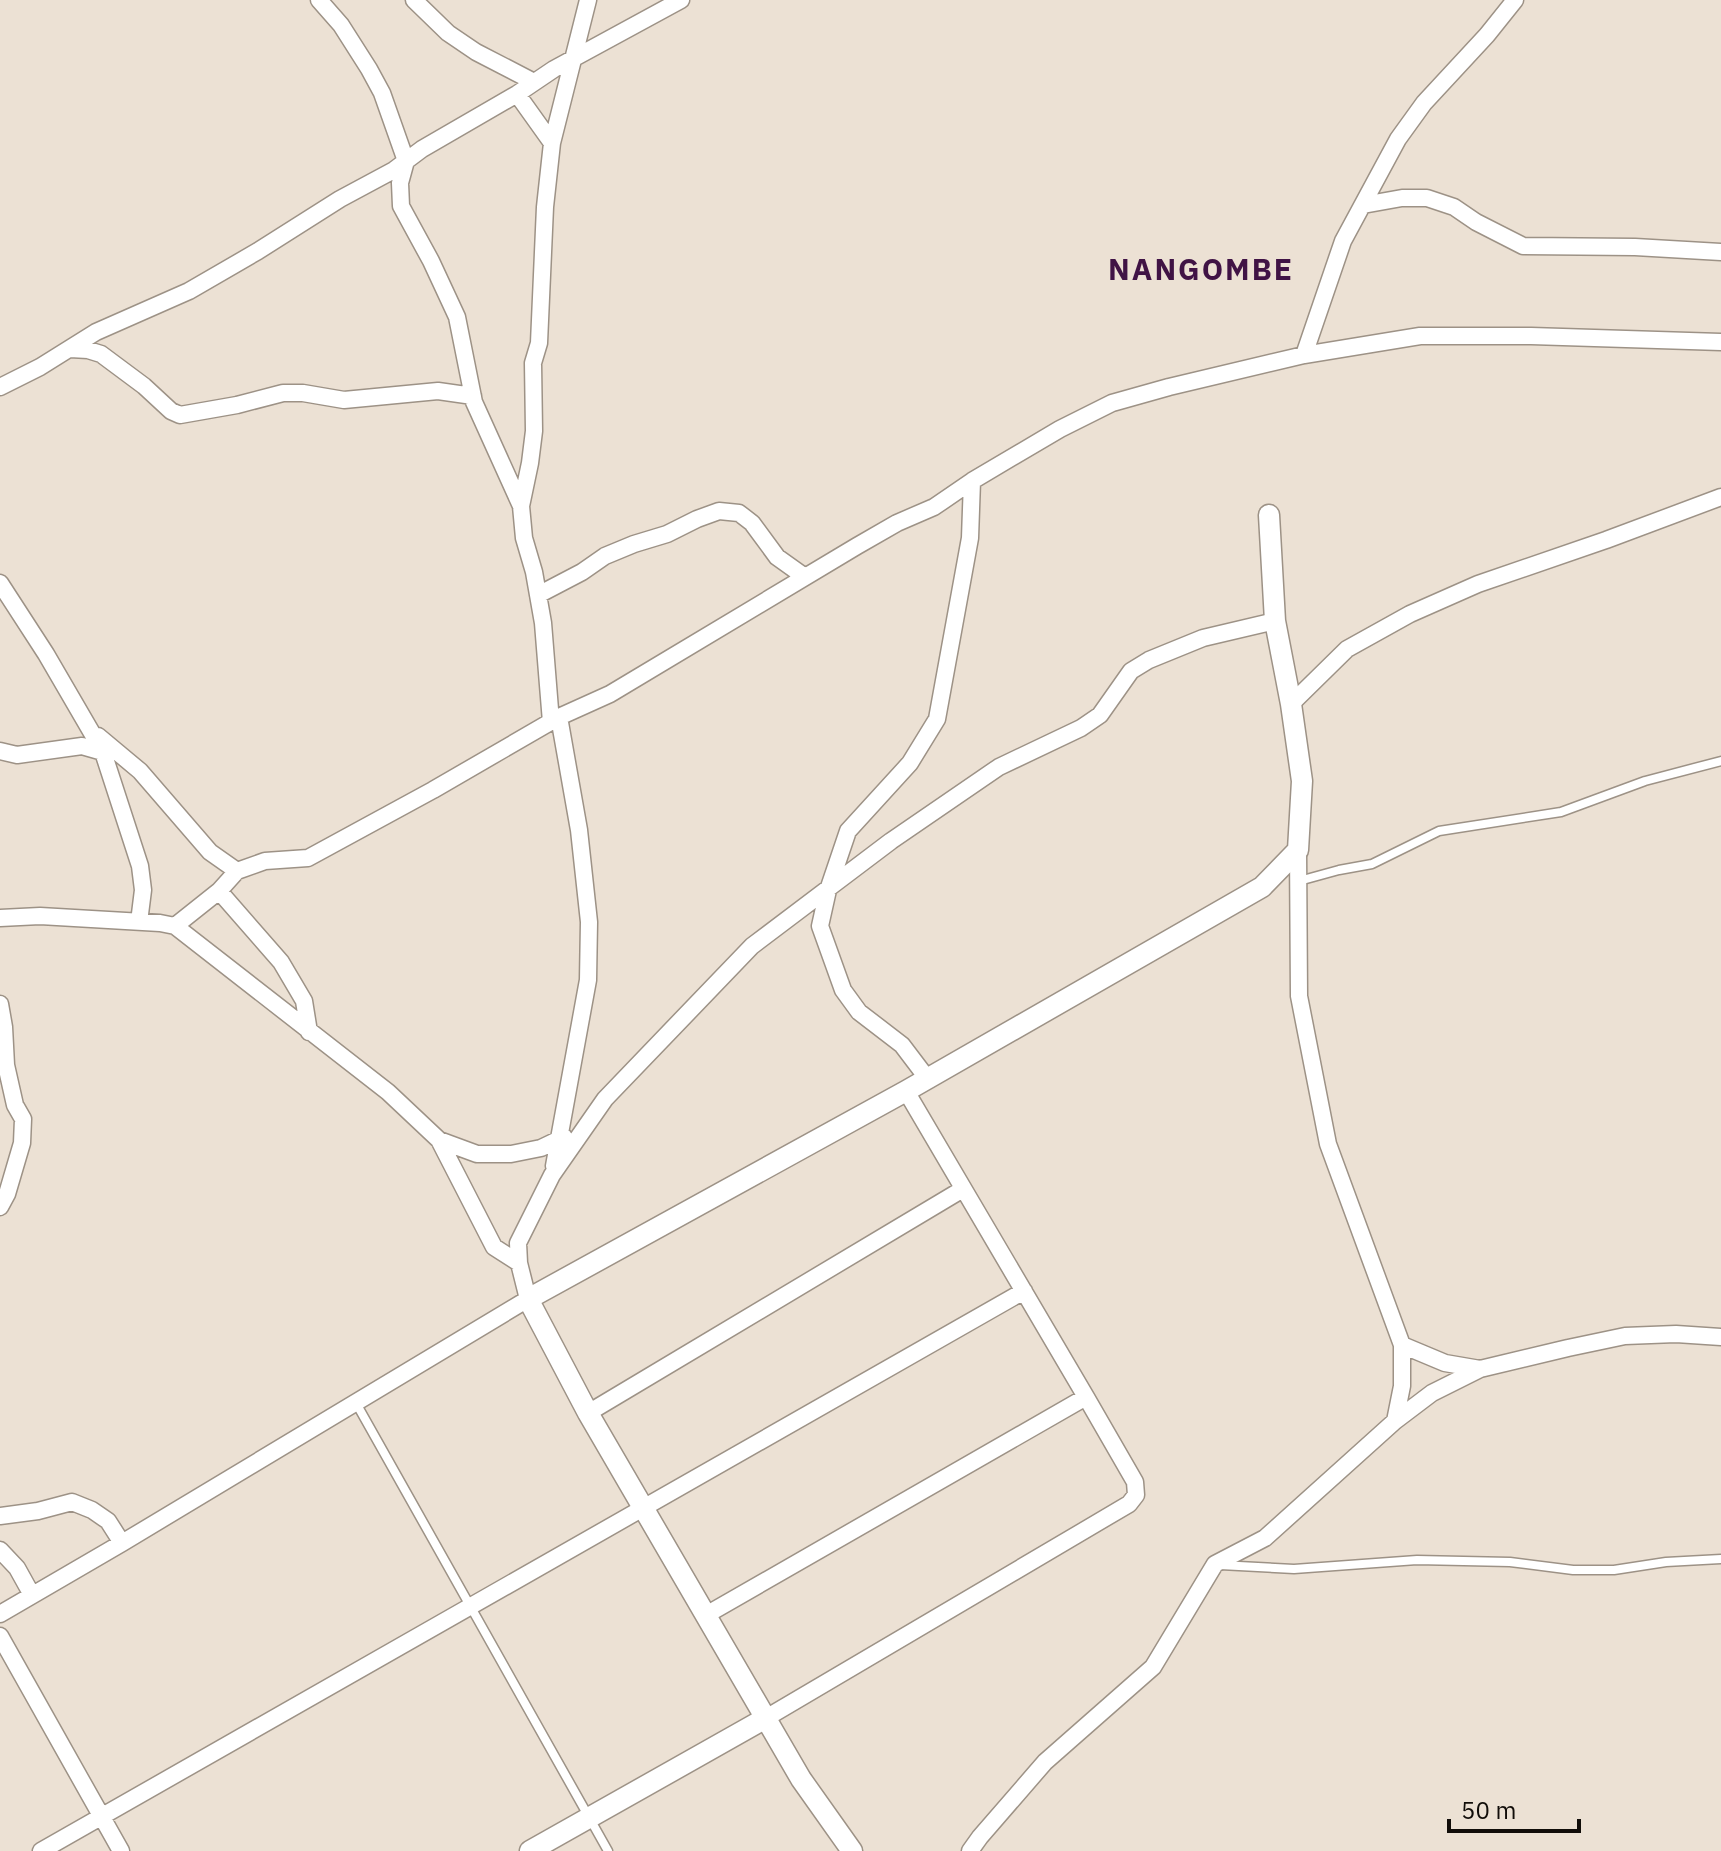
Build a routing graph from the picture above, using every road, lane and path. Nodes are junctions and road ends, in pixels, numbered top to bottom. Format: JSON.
{"nodes":[{"id":1,"x":319,"y":0,"type":"edge"},
{"id":2,"x":334,"y":0,"type":"edge"},
{"id":3,"x":414,"y":0,"type":"edge"},
{"id":4,"x":588,"y":0,"type":"edge"},
{"id":5,"x":681,"y":0,"type":"edge"},
{"id":6,"x":1515,"y":0,"type":"edge"},
{"id":7,"x":341,"y":25,"type":"junction"},
{"id":8,"x":573,"y":58,"type":"junction"},
{"id":9,"x":534,"y":82,"type":"junction"},
{"id":10,"x":517,"y":94,"type":"junction"},
{"id":11,"x":552,"y":143,"type":"junction"},
{"id":12,"x":406,"y":161,"type":"junction"},
{"id":13,"x":1363,"y":205,"type":"junction"},
{"id":14,"x":1721,"y":252,"type":"edge"},
{"id":15,"x":96,"y":332,"type":"junction"},
{"id":16,"x":1721,"y":342,"type":"edge"},
{"id":17,"x":68,"y":349,"type":"junction"},
{"id":18,"x":101,"y":354,"type":"junction"},
{"id":19,"x":1304,"y":355,"type":"junction"},
{"id":20,"x":0,"y":387,"type":"edge"},
{"id":21,"x":473,"y":396,"type":"junction"},
{"id":22,"x":972,"y":481,"type":"junction"},
{"id":23,"x":1721,"y":497,"type":"edge"},
{"id":24,"x":521,"y":506,"type":"junction"},
{"id":25,"x":1269,"y":515,"type":"dead end"},
{"id":26,"x":805,"y":577,"type":"junction"},
{"id":27,"x":0,"y":583,"type":"edge"},
{"id":28,"x":538,"y":595,"type":"junction"},
{"id":29,"x":1275,"y":621,"type":"junction"},
{"id":30,"x":1291,"y":704,"type":"junction"},
{"id":31,"x":555,"y":719,"type":"junction"},
{"id":32,"x":89,"y":728,"type":"junction"},
{"id":33,"x":0,"y":751,"type":"edge"},
{"id":34,"x":103,"y":752,"type":"junction"},
{"id":35,"x":1721,"y":761,"type":"edge"},
{"id":36,"x":1298,"y":850,"type":"junction"},
{"id":37,"x":237,"y":871,"type":"junction"},
{"id":38,"x":1299,"y":881,"type":"junction"},
{"id":39,"x":828,"y":890,"type":"junction"},
{"id":40,"x":219,"y":891,"type":"junction"},
{"id":41,"x":0,"y":918,"type":"edge"},
{"id":42,"x":139,"y":922,"type":"junction"},
{"id":43,"x":175,"y":926,"type":"junction"},
{"id":44,"x":0,"y":1004,"type":"edge"},
{"id":45,"x":309,"y":1032,"type":"junction"},
{"id":46,"x":927,"y":1078,"type":"junction"},
{"id":47,"x":906,"y":1091,"type":"junction"},
{"id":48,"x":584,"y":1128,"type":"junction"},
{"id":49,"x":439,"y":1140,"type":"junction"},
{"id":50,"x":559,"y":1140,"type":"junction"},
{"id":51,"x":552,"y":1175,"type":"junction"},
{"id":52,"x":963,"y":1189,"type":"junction"},
{"id":53,"x":0,"y":1207,"type":"edge"},
{"id":54,"x":519,"y":1263,"type":"junction"},
{"id":55,"x":1024,"y":1291,"type":"junction"},
{"id":56,"x":528,"y":1299,"type":"junction"},
{"id":57,"x":1721,"y":1337,"type":"edge"},
{"id":58,"x":1402,"y":1345,"type":"junction"},
{"id":59,"x":1480,"y":1369,"type":"junction"},
{"id":60,"x":1086,"y":1397,"type":"junction"},
{"id":61,"x":356,"y":1403,"type":"junction"},
{"id":62,"x":588,"y":1413,"type":"junction"},
{"id":63,"x":1395,"y":1421,"type":"junction"},
{"id":64,"x":643,"y":1508,"type":"junction"},
{"id":65,"x":0,"y":1516,"type":"edge"},
{"id":66,"x":122,"y":1543,"type":"junction"},
{"id":67,"x":0,"y":1550,"type":"edge"},
{"id":68,"x":1721,"y":1559,"type":"edge"},
{"id":69,"x":1215,"y":1564,"type":"junction"},
{"id":70,"x":32,"y":1595,"type":"junction"},
{"id":71,"x":469,"y":1607,"type":"junction"},
{"id":72,"x":0,"y":1614,"type":"edge"},
{"id":73,"x":706,"y":1615,"type":"junction"},
{"id":74,"x":0,"y":1636,"type":"edge"},
{"id":75,"x":766,"y":1718,"type":"junction"},
{"id":76,"x":101,"y":1816,"type":"junction"},
{"id":77,"x":589,"y":1818,"type":"junction"},
{"id":78,"x":41,"y":1851,"type":"edge"},
{"id":79,"x":121,"y":1851,"type":"edge"},
{"id":80,"x":530,"y":1851,"type":"edge"},
{"id":81,"x":608,"y":1851,"type":"edge"},
{"id":82,"x":852,"y":1851,"type":"edge"},
{"id":83,"x":970,"y":1851,"type":"edge"}],
"edges":[{"from":1,"to":7,"type":"street"},
{"from":2,"to":7,"type":"street"},
{"from":3,"to":9,"type":"street"},
{"from":4,"to":8,"type":"street"},
{"from":5,"to":8,"type":"street"},
{"from":6,"to":13,"type":"street"},
{"from":7,"to":12,"type":"street"},
{"from":8,"to":9,"type":"street"},
{"from":8,"to":11,"type":"street"},
{"from":9,"to":10,"type":"street"},
{"from":10,"to":11,"type":"street"},
{"from":10,"to":12,"type":"street"},
{"from":11,"to":24,"type":"street"},
{"from":12,"to":15,"type":"street"},
{"from":12,"to":21,"type":"street"},
{"from":13,"to":14,"type":"street"},
{"from":13,"to":19,"type":"street"},
{"from":15,"to":17,"type":"street"},
{"from":15,"to":18,"type":"street"},
{"from":16,"to":19,"type":"street"},
{"from":17,"to":18,"type":"street"},
{"from":17,"to":20,"type":"street"},
{"from":18,"to":21,"type":"street"},
{"from":19,"to":22,"type":"street"},
{"from":21,"to":24,"type":"street"},
{"from":22,"to":26,"type":"street"},
{"from":22,"to":39,"type":"street"},
{"from":23,"to":30,"type":"street"},
{"from":24,"to":28,"type":"street"},
{"from":25,"to":29,"type":"street"},
{"from":26,"to":28,"type":"street"},
{"from":26,"to":31,"type":"street"},
{"from":27,"to":32,"type":"street"},
{"from":28,"to":31,"type":"street"},
{"from":29,"to":30,"type":"street"},
{"from":29,"to":39,"type":"street"},
{"from":30,"to":36,"type":"street"},
{"from":31,"to":37,"type":"street"},
{"from":31,"to":50,"type":"street"},
{"from":32,"to":34,"type":"street"},
{"from":32,"to":37,"type":"street"},
{"from":33,"to":34,"type":"street"},
{"from":34,"to":42,"type":"street"},
{"from":35,"to":38,"type":"lane"},
{"from":36,"to":38,"type":"street"},
{"from":36,"to":46,"type":"street"},
{"from":37,"to":40,"type":"street"},
{"from":38,"to":58,"type":"street"},
{"from":39,"to":46,"type":"street"},
{"from":39,"to":48,"type":"street"},
{"from":40,"to":43,"type":"street"},
{"from":40,"to":45,"type":"street"},
{"from":41,"to":42,"type":"street"},
{"from":42,"to":43,"type":"street"},
{"from":43,"to":45,"type":"street"},
{"from":44,"to":53,"type":"street"},
{"from":45,"to":49,"type":"street"},
{"from":46,"to":47,"type":"street"},
{"from":47,"to":52,"type":"street"},
{"from":47,"to":56,"type":"street"},
{"from":48,"to":50,"type":"street"},
{"from":48,"to":51,"type":"street"},
{"from":49,"to":50,"type":"street"},
{"from":49,"to":54,"type":"street"},
{"from":50,"to":51,"type":"street"},
{"from":51,"to":54,"type":"street"},
{"from":52,"to":55,"type":"street"},
{"from":52,"to":62,"type":"street"},
{"from":54,"to":56,"type":"street"},
{"from":55,"to":60,"type":"street"},
{"from":55,"to":64,"type":"street"},
{"from":56,"to":61,"type":"street"},
{"from":56,"to":62,"type":"street"},
{"from":57,"to":59,"type":"street"},
{"from":58,"to":59,"type":"street"},
{"from":58,"to":63,"type":"street"},
{"from":59,"to":63,"type":"street"},
{"from":60,"to":73,"type":"street"},
{"from":60,"to":75,"type":"street"},
{"from":61,"to":66,"type":"street"},
{"from":61,"to":71,"type":"lane"},
{"from":62,"to":64,"type":"street"},
{"from":63,"to":69,"type":"street"},
{"from":64,"to":71,"type":"street"},
{"from":64,"to":73,"type":"street"},
{"from":65,"to":66,"type":"street"},
{"from":66,"to":70,"type":"street"},
{"from":67,"to":70,"type":"street"},
{"from":68,"to":69,"type":"lane"},
{"from":69,"to":83,"type":"street"},
{"from":70,"to":72,"type":"street"},
{"from":71,"to":76,"type":"street"},
{"from":71,"to":77,"type":"lane"},
{"from":73,"to":75,"type":"street"},
{"from":74,"to":76,"type":"street"},
{"from":75,"to":77,"type":"street"},
{"from":75,"to":82,"type":"street"},
{"from":76,"to":78,"type":"street"},
{"from":76,"to":79,"type":"street"},
{"from":77,"to":80,"type":"street"},
{"from":77,"to":81,"type":"lane"}]}
